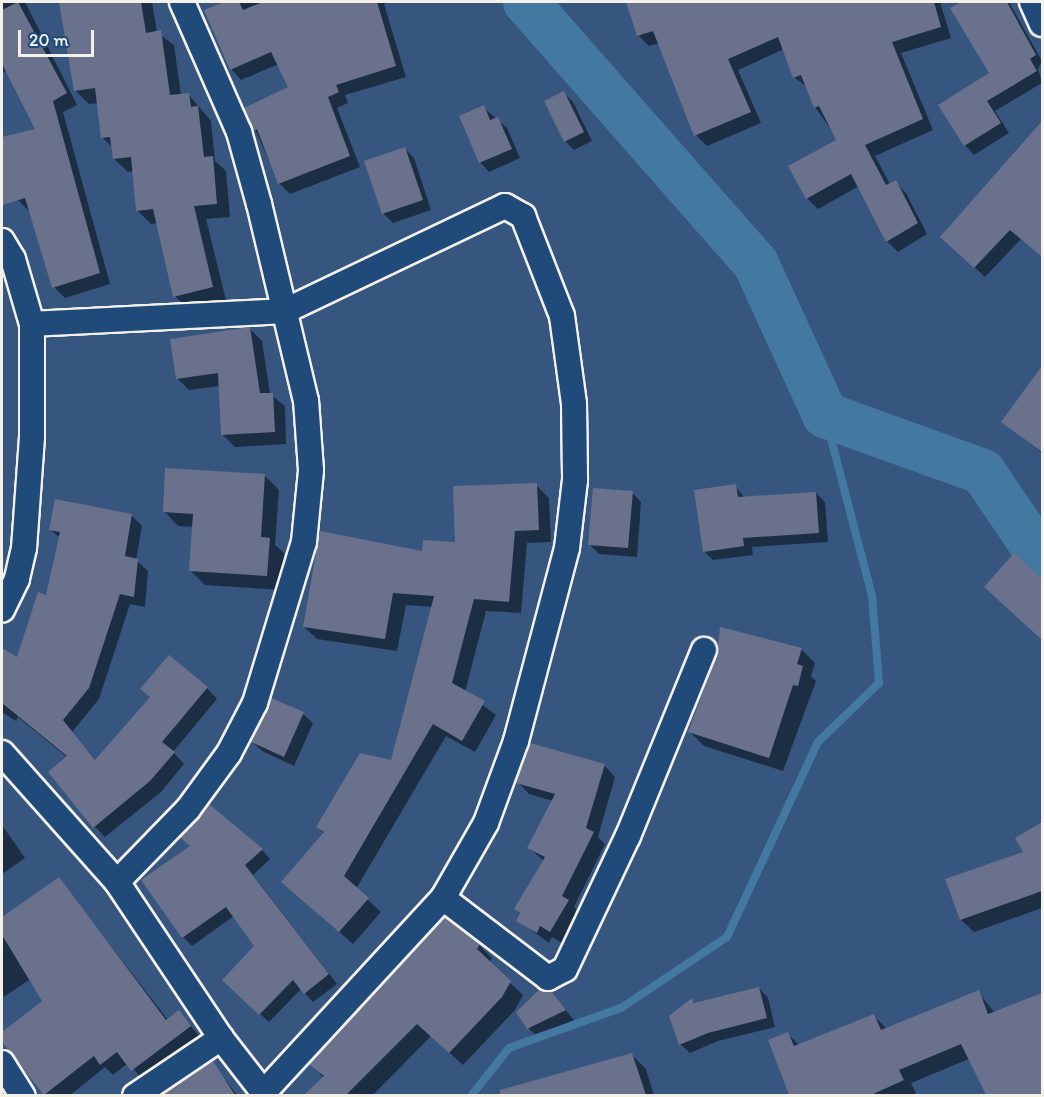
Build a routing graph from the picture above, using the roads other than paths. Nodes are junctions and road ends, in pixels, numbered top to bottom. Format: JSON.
{"nodes":[{"id":1,"x":182,"y":2,"type":"edge"},
{"id":2,"x":1032,"y":2,"type":"edge"},
{"id":3,"x":1042,"y":24,"type":"edge"},
{"id":4,"x":2,"y":241,"type":"edge"},
{"id":5,"x":285,"y":311,"type":"junction"},
{"id":6,"x":32,"y":324,"type":"junction"},
{"id":7,"x":2,"y":610,"type":"edge"},
{"id":8,"x":704,"y":650,"type":"dead end"},
{"id":9,"x":2,"y":753,"type":"edge"},
{"id":10,"x":117,"y":882,"type":"junction"},
{"id":11,"x":443,"y":898,"type":"junction"},
{"id":12,"x":221,"y":1038,"type":"junction"},
{"id":13,"x":2,"y":1063,"type":"edge"},
{"id":14,"x":265,"y":1094,"type":"edge"},
{"id":15,"x":23,"y":1095,"type":"edge"},
{"id":16,"x":135,"y":1095,"type":"edge"}],
"edges":[{"from":1,"to":5,"type":"street"},
{"from":2,"to":3,"type":"street"},
{"from":4,"to":6,"type":"street"},
{"from":5,"to":6,"type":"street"},
{"from":5,"to":10,"type":"street"},
{"from":5,"to":11,"type":"street"},
{"from":6,"to":7,"type":"street"},
{"from":8,"to":11,"type":"street"},
{"from":9,"to":10,"type":"street"},
{"from":10,"to":12,"type":"street"},
{"from":11,"to":14,"type":"street"},
{"from":12,"to":14,"type":"street"},
{"from":12,"to":16,"type":"street"},
{"from":13,"to":15,"type":"street"}]}
